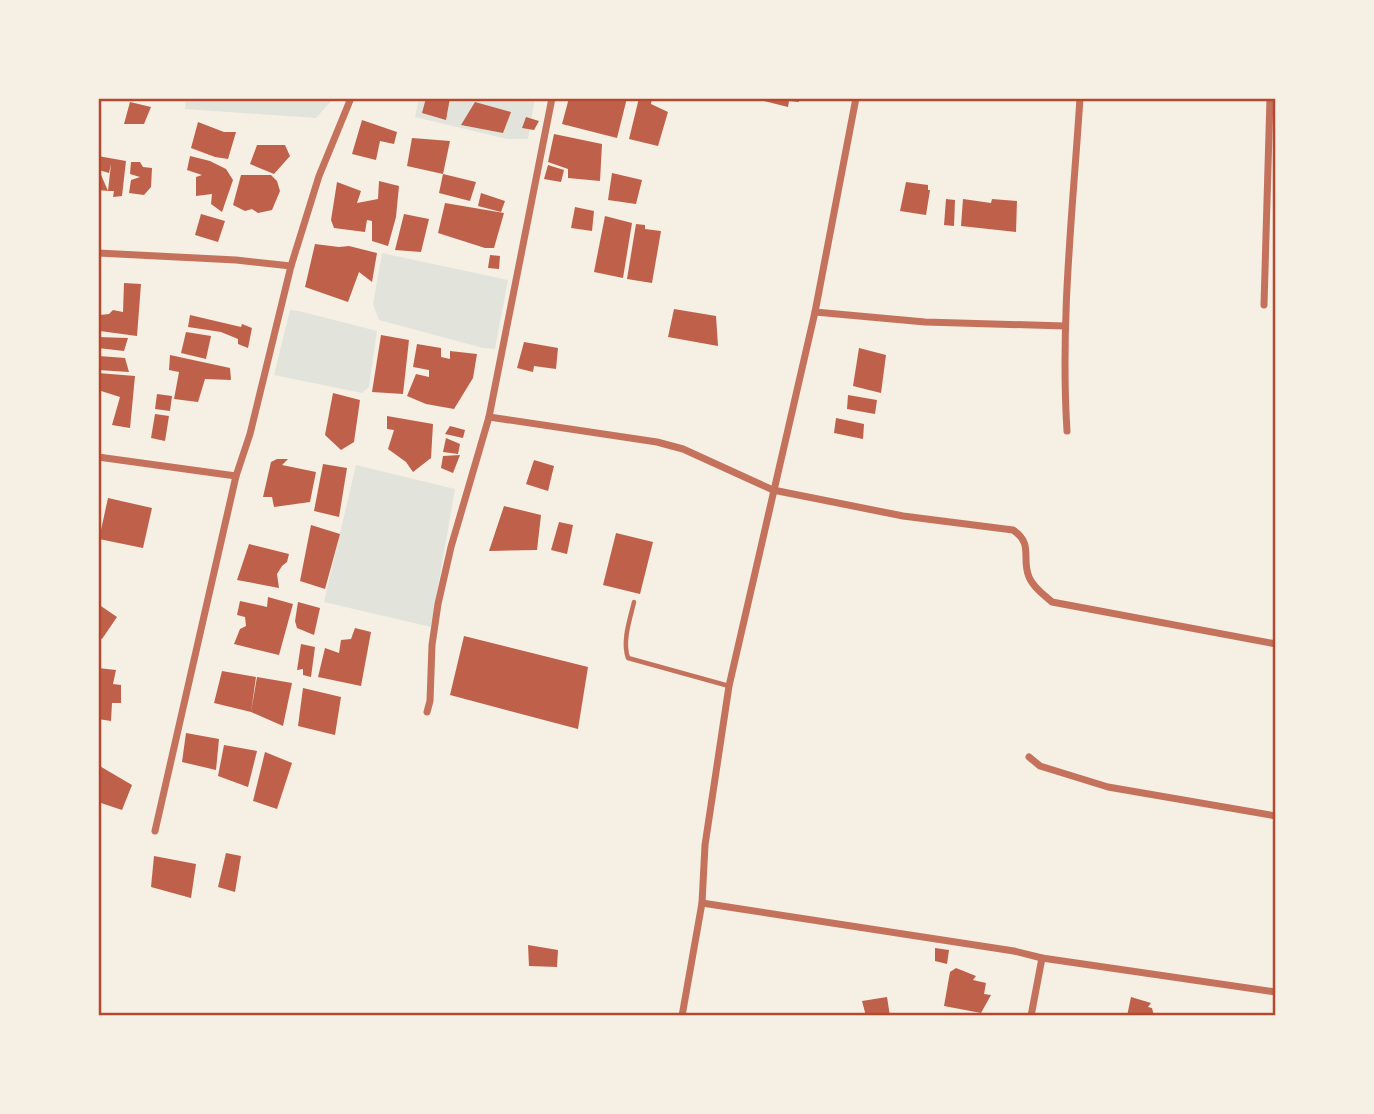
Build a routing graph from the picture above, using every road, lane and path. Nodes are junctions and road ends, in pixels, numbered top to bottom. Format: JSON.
{"nodes":[{"id":1,"x":351,"y":98,"type":"edge"},
{"id":2,"x":552,"y":98,"type":"edge"},
{"id":3,"x":856,"y":98,"type":"edge"},
{"id":4,"x":1080,"y":98,"type":"edge"},
{"id":5,"x":1270,"y":98,"type":"edge"},
{"id":6,"x":98,"y":253,"type":"edge"},
{"id":7,"x":291,"y":266,"type":"junction"},
{"id":8,"x":1264,"y":305,"type":"dead end"},
{"id":9,"x":815,"y":312,"type":"junction"},
{"id":10,"x":1065,"y":326,"type":"junction"},
{"id":11,"x":489,"y":417,"type":"junction"},
{"id":12,"x":1067,"y":430,"type":"dead end"},
{"id":13,"x":98,"y":457,"type":"edge"},
{"id":14,"x":236,"y":476,"type":"junction"},
{"id":15,"x":773,"y":490,"type":"junction"},
{"id":16,"x":635,"y":602,"type":"dead end"},
{"id":17,"x":1276,"y":644,"type":"edge"},
{"id":18,"x":729,"y":686,"type":"junction"},
{"id":19,"x":427,"y":712,"type":"dead end"},
{"id":20,"x":1029,"y":757,"type":"dead end"},
{"id":21,"x":1276,"y":816,"type":"edge"},
{"id":22,"x":155,"y":831,"type":"dead end"},
{"id":23,"x":702,"y":903,"type":"junction"},
{"id":24,"x":1042,"y":958,"type":"junction"},
{"id":25,"x":1276,"y":992,"type":"edge"},
{"id":26,"x":682,"y":1016,"type":"edge"},
{"id":27,"x":1031,"y":1016,"type":"edge"}],
"edges":[{"from":1,"to":7,"type":"street"},
{"from":2,"to":11,"type":"street"},
{"from":3,"to":9,"type":"street"},
{"from":4,"to":10,"type":"street"},
{"from":5,"to":8,"type":"street"},
{"from":6,"to":7,"type":"street"},
{"from":7,"to":14,"type":"street"},
{"from":9,"to":10,"type":"street"},
{"from":9,"to":15,"type":"street"},
{"from":10,"to":12,"type":"street"},
{"from":11,"to":15,"type":"street"},
{"from":11,"to":19,"type":"street"},
{"from":13,"to":14,"type":"street"},
{"from":14,"to":22,"type":"street"},
{"from":15,"to":17,"type":"street"},
{"from":15,"to":18,"type":"street"},
{"from":16,"to":18,"type":"lane"},
{"from":18,"to":23,"type":"street"},
{"from":20,"to":21,"type":"street"},
{"from":23,"to":24,"type":"street"},
{"from":23,"to":26,"type":"street"},
{"from":24,"to":25,"type":"street"},
{"from":24,"to":27,"type":"street"}]}
